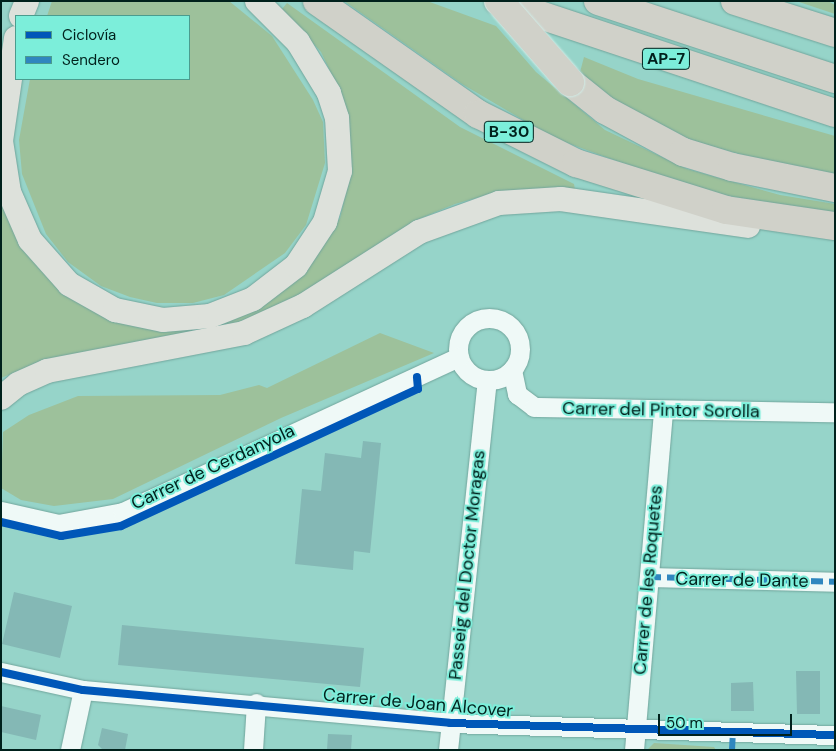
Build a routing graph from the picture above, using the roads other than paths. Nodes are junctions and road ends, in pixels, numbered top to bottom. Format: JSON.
{"nodes":[{"id":1,"x":28,"y":1,"type":"edge"},
{"id":2,"x":258,"y":1,"type":"edge"},
{"id":3,"x":317,"y":1,"type":"edge"},
{"id":4,"x":499,"y":1,"type":"edge"},
{"id":5,"x":598,"y":1,"type":"edge"},
{"id":6,"x":735,"y":1,"type":"edge"},
{"id":7,"x":21,"y":15,"type":"edge"},
{"id":8,"x":15,"y":33,"type":"edge"},
{"id":9,"x":835,"y":33,"type":"edge"},
{"id":10,"x":15,"y":45,"type":"edge"},
{"id":11,"x":1,"y":71,"type":"edge"},
{"id":12,"x":835,"y":79,"type":"edge"},
{"id":13,"x":835,"y":113,"type":"edge"},
{"id":14,"x":835,"y":188,"type":"edge"},
{"id":15,"x":835,"y":226,"type":"edge"},
{"id":16,"x":835,"y":237,"type":"edge"},
{"id":17,"x":459,"y":357,"type":"junction"},
{"id":18,"x":512,"y":370,"type":"junction"},
{"id":19,"x":488,"y":380,"type":"junction"},
{"id":20,"x":1,"y":398,"type":"edge"},
{"id":21,"x":663,"y":410,"type":"junction"},
{"id":22,"x":835,"y":412,"type":"edge"},
{"id":23,"x":6,"y":510,"type":"edge"},
{"id":24,"x":649,"y":577,"type":"junction"},
{"id":25,"x":835,"y":582,"type":"edge"},
{"id":26,"x":1,"y":672,"type":"edge"},
{"id":27,"x":83,"y":690,"type":"junction"},
{"id":28,"x":256,"y":703,"type":"junction"},
{"id":29,"x":450,"y":723,"type":"junction"},
{"id":30,"x":835,"y":735,"type":"edge"},
{"id":31,"x":635,"y":741,"type":"edge"},
{"id":32,"x":732,"y":742,"type":"edge"},
{"id":33,"x":70,"y":750,"type":"edge"},
{"id":34,"x":253,"y":750,"type":"edge"},
{"id":35,"x":448,"y":750,"type":"edge"}],
"edges":[{"from":1,"to":7,"type":"main road"},
{"from":2,"to":10,"type":"main road"},
{"from":3,"to":15,"type":"highway","number":"B-30"},
{"from":4,"to":13,"type":"highway","number":"AP-7"},
{"from":4,"to":14,"type":"highway","bridge":true},
{"from":5,"to":12,"type":"highway","number":"AP-7"},
{"from":6,"to":9,"type":"highway"},
{"from":8,"to":11,"type":"main road"},
{"from":16,"to":20,"type":"main road"},
{"from":17,"to":18,"type":"street"},
{"from":17,"to":19,"type":"street"},
{"from":17,"to":23,"type":"street","name":"Carrer de Cerdanyola"},
{"from":18,"to":19,"type":"street"},
{"from":18,"to":21,"type":"street","name":"Carrer del Pintor Sorolla"},
{"from":19,"to":29,"type":"street","name":"Passeig del Doctor Moragas"},
{"from":21,"to":22,"type":"street","name":"Carrer del Pintor Sorolla"},
{"from":21,"to":24,"type":"street","name":"Carrer de les Roquetes"},
{"from":24,"to":25,"type":"street","name":"Carrer de Dante"},
{"from":24,"to":31,"type":"street","name":"Carrer de les Roquetes"},
{"from":26,"to":27,"type":"street","name":"Carrer de Joan Alcover"},
{"from":27,"to":28,"type":"street","name":"Carrer de Joan Alcover"},
{"from":27,"to":33,"type":"street"},
{"from":28,"to":29,"type":"street","name":"Carrer de Joan Alcover"},
{"from":28,"to":34,"type":"street"},
{"from":29,"to":31,"type":"street","name":"Carrer de Joan Alcover"},
{"from":29,"to":35,"type":"street","name":"Passeig del Doctor Moragas"},
{"from":30,"to":32,"type":"street","name":"Carrer de Joan Alcover"},
{"from":31,"to":32,"type":"street","name":"Carrer de Joan Alcover"}]}
